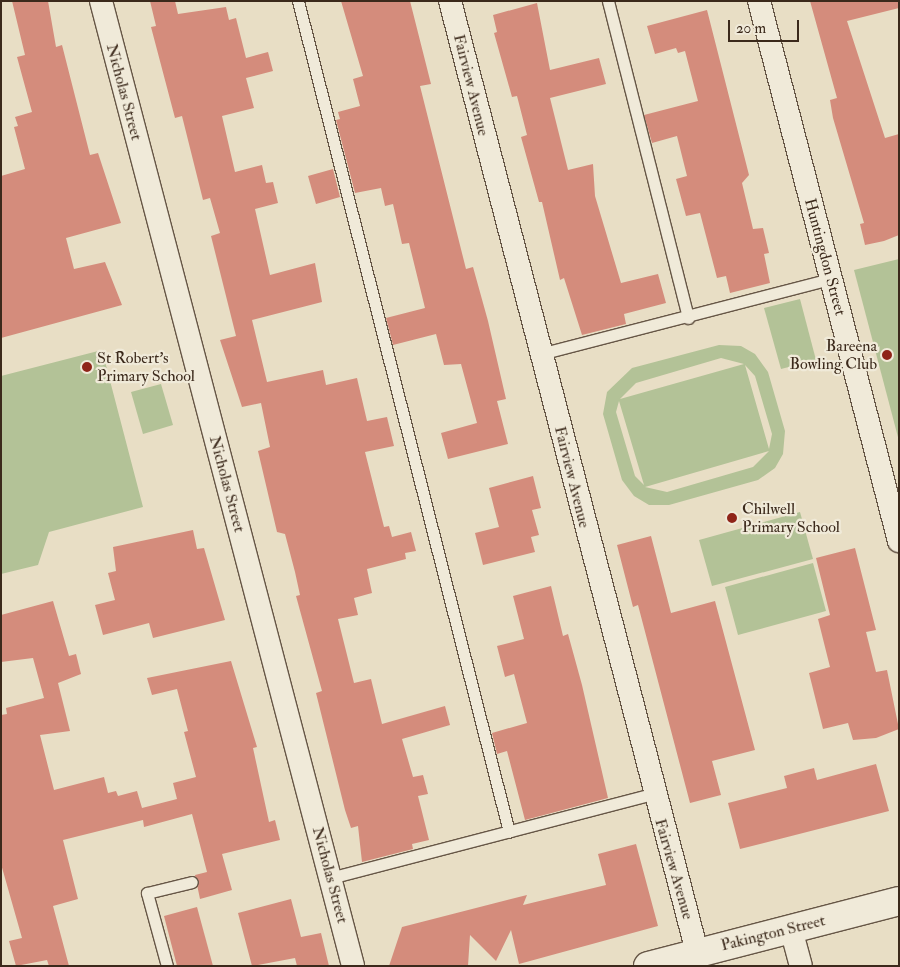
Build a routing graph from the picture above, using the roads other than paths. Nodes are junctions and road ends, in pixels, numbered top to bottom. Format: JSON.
{"nodes":[{"id":1,"x":101,"y":1,"type":"edge"},
{"id":2,"x":298,"y":1,"type":"edge"},
{"id":3,"x":450,"y":1,"type":"edge"},
{"id":4,"x":608,"y":1,"type":"edge"},
{"id":5,"x":759,"y":1,"type":"edge"},
{"id":6,"x":831,"y":280,"type":"junction"},
{"id":7,"x":688,"y":318,"type":"junction"},
{"id":8,"x":540,"y":354,"type":"junction"},
{"id":9,"x":899,"y":541,"type":"edge"},
{"id":10,"x":653,"y":794,"type":"junction"},
{"id":11,"x":509,"y":832,"type":"junction"},
{"id":12,"x":330,"y":878,"type":"junction"},
{"id":13,"x":192,"y":882,"type":"dead end"},
{"id":14,"x":899,"y":901,"type":"edge"},
{"id":15,"x":791,"y":929,"type":"junction"},
{"id":16,"x":697,"y":952,"type":"junction"},
{"id":17,"x":167,"y":966,"type":"edge"},
{"id":18,"x":353,"y":966,"type":"edge"},
{"id":19,"x":648,"y":966,"type":"edge"},
{"id":20,"x":801,"y":966,"type":"edge"}],
"edges":[{"from":1,"to":12,"type":"street","name":"Nicholas Street"},
{"from":2,"to":11,"type":"lane"},
{"from":3,"to":8,"type":"street","name":"Fairview Avenue"},
{"from":4,"to":7,"type":"lane"},
{"from":5,"to":6,"type":"street","name":"Huntingdon Street"},
{"from":6,"to":7,"type":"lane"},
{"from":6,"to":9,"type":"street","name":"Huntingdon Street"},
{"from":7,"to":8,"type":"lane"},
{"from":8,"to":10,"type":"street","name":"Fairview Avenue"},
{"from":10,"to":11,"type":"lane"},
{"from":10,"to":16,"type":"street","name":"Fairview Avenue"},
{"from":11,"to":12,"type":"lane"},
{"from":12,"to":18,"type":"street","name":"Nicholas Street"},
{"from":13,"to":17,"type":"lane"},
{"from":14,"to":15,"type":"street","name":"Pakington Street"},
{"from":15,"to":16,"type":"street","name":"Pakington Street"},
{"from":15,"to":20,"type":"street"},
{"from":16,"to":19,"type":"street","name":"Pakington Street"}]}
